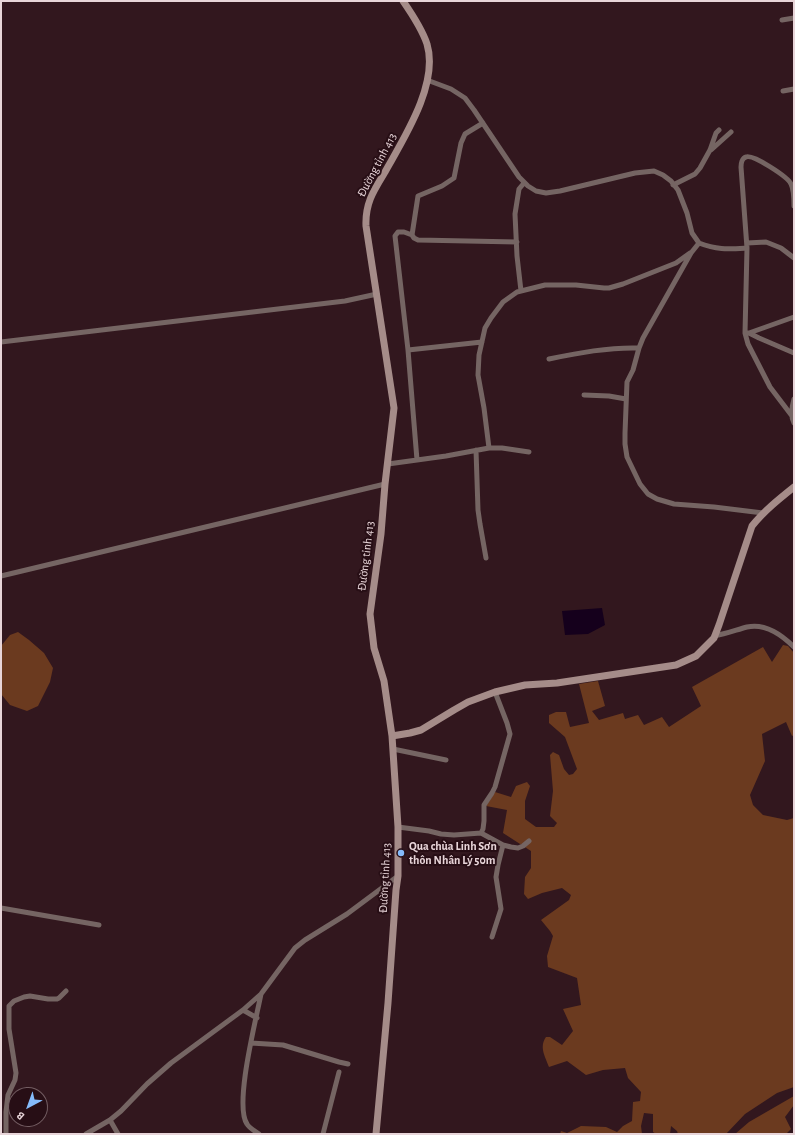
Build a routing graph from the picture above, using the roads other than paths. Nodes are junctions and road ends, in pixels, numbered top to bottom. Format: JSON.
{"nodes":[{"id":1,"x":403,"y":1,"type":"edge"},
{"id":2,"x":794,"y":18,"type":"edge"},
{"id":3,"x":782,"y":20,"type":"dead end"},
{"id":4,"x":427,"y":80,"type":"junction"},
{"id":5,"x":794,"y":89,"type":"edge"},
{"id":6,"x":783,"y":91,"type":"dead end"},
{"id":7,"x":483,"y":122,"type":"junction"},
{"id":8,"x":719,"y":130,"type":"dead end"},
{"id":9,"x":731,"y":132,"type":"dead end"},
{"id":10,"x":710,"y":150,"type":"junction"},
{"id":11,"x":524,"y":183,"type":"junction"},
{"id":12,"x":674,"y":185,"type":"junction"},
{"id":13,"x":794,"y":206,"type":"edge"},
{"id":14,"x":412,"y":234,"type":"junction"},
{"id":15,"x":517,"y":242,"type":"junction"},
{"id":16,"x":699,"y":243,"type":"junction"},
{"id":17,"x":747,"y":246,"type":"junction"},
{"id":18,"x":691,"y":253,"type":"junction"},
{"id":19,"x":794,"y":258,"type":"edge"},
{"id":20,"x":521,"y":291,"type":"junction"},
{"id":21,"x":377,"y":294,"type":"junction"},
{"id":22,"x":794,"y":317,"type":"edge"},
{"id":23,"x":747,"y":333,"type":"junction"},
{"id":24,"x":1,"y":342,"type":"edge"},
{"id":25,"x":482,"y":342,"type":"junction"},
{"id":26,"x":639,"y":348,"type":"junction"},
{"id":27,"x":408,"y":350,"type":"junction"},
{"id":28,"x":794,"y":353,"type":"edge"},
{"id":29,"x":549,"y":359,"type":"dead end"},
{"id":30,"x":584,"y":395,"type":"dead end"},
{"id":31,"x":626,"y":399,"type":"junction"},
{"id":32,"x":794,"y":399,"type":"edge"},
{"id":33,"x":793,"y":412,"type":"edge"},
{"id":34,"x":794,"y":423,"type":"edge"},
{"id":35,"x":489,"y":448,"type":"junction"},
{"id":36,"x":476,"y":450,"type":"junction"},
{"id":37,"x":529,"y":452,"type":"dead end"},
{"id":38,"x":417,"y":460,"type":"junction"},
{"id":39,"x":388,"y":464,"type":"junction"},
{"id":40,"x":385,"y":484,"type":"junction"},
{"id":41,"x":794,"y":487,"type":"edge"},
{"id":42,"x":763,"y":514,"type":"junction"},
{"id":43,"x":486,"y":558,"type":"dead end"},
{"id":44,"x":1,"y":576,"type":"edge"},
{"id":45,"x":714,"y":636,"type":"junction"},
{"id":46,"x":794,"y":647,"type":"edge"},
{"id":47,"x":495,"y":692,"type":"junction"},
{"id":48,"x":392,"y":736,"type":"junction"},
{"id":49,"x":393,"y":749,"type":"junction"},
{"id":50,"x":446,"y":760,"type":"dead end"},
{"id":51,"x":398,"y":827,"type":"junction"},
{"id":52,"x":481,"y":833,"type":"junction"},
{"id":53,"x":529,"y":841,"type":"dead end"},
{"id":54,"x":503,"y":845,"type":"junction"},
{"id":55,"x":398,"y":876,"type":"junction"},
{"id":56,"x":1,"y":908,"type":"edge"},
{"id":57,"x":99,"y":925,"type":"dead end"},
{"id":58,"x":492,"y":936,"type":"dead end"},
{"id":59,"x":66,"y":991,"type":"dead end"},
{"id":60,"x":261,"y":994,"type":"junction"},
{"id":61,"x":243,"y":1010,"type":"junction"},
{"id":62,"x":257,"y":1018,"type":"junction"},
{"id":63,"x":251,"y":1043,"type":"junction"},
{"id":64,"x":348,"y":1064,"type":"dead end"},
{"id":65,"x":339,"y":1072,"type":"dead end"},
{"id":66,"x":110,"y":1120,"type":"junction"},
{"id":67,"x":6,"y":1134,"type":"edge"},
{"id":68,"x":86,"y":1134,"type":"edge"},
{"id":69,"x":118,"y":1134,"type":"edge"},
{"id":70,"x":259,"y":1134,"type":"edge"},
{"id":71,"x":323,"y":1134,"type":"edge"},
{"id":72,"x":376,"y":1134,"type":"edge"}],
"edges":[{"from":1,"to":4,"type":"main road","name":"Đường tỉnh 413"},
{"from":2,"to":3,"type":"street"},
{"from":4,"to":7,"type":"street"},
{"from":4,"to":21,"type":"main road","name":"Đường tỉnh 413"},
{"from":5,"to":6,"type":"street"},
{"from":7,"to":11,"type":"street"},
{"from":7,"to":14,"type":"street"},
{"from":8,"to":10,"type":"street"},
{"from":9,"to":10,"type":"street"},
{"from":10,"to":12,"type":"street"},
{"from":11,"to":12,"type":"street"},
{"from":11,"to":15,"type":"street"},
{"from":12,"to":16,"type":"street"},
{"from":13,"to":17,"type":"street"},
{"from":14,"to":15,"type":"street"},
{"from":14,"to":27,"type":"street"},
{"from":15,"to":20,"type":"street"},
{"from":16,"to":17,"type":"street"},
{"from":16,"to":18,"type":"street"},
{"from":17,"to":19,"type":"street"},
{"from":17,"to":23,"type":"street"},
{"from":18,"to":20,"type":"street"},
{"from":18,"to":26,"type":"street"},
{"from":20,"to":25,"type":"street"},
{"from":21,"to":24,"type":"street"},
{"from":21,"to":39,"type":"main road","name":"Đường tỉnh 413"},
{"from":22,"to":23,"type":"street"},
{"from":23,"to":28,"type":"street"},
{"from":23,"to":33,"type":"street"},
{"from":25,"to":27,"type":"street"},
{"from":25,"to":35,"type":"street"},
{"from":26,"to":29,"type":"street"},
{"from":26,"to":31,"type":"street"},
{"from":27,"to":38,"type":"street"},
{"from":30,"to":31,"type":"street"},
{"from":31,"to":42,"type":"street"},
{"from":32,"to":33,"type":"street"},
{"from":33,"to":34,"type":"street"},
{"from":35,"to":36,"type":"street"},
{"from":35,"to":37,"type":"street"},
{"from":36,"to":38,"type":"street"},
{"from":36,"to":43,"type":"street"},
{"from":38,"to":39,"type":"street"},
{"from":39,"to":40,"type":"main road","name":"Đường tỉnh 413"},
{"from":40,"to":44,"type":"street"},
{"from":40,"to":48,"type":"main road","name":"Đường tỉnh 413"},
{"from":41,"to":42,"type":"main road"},
{"from":42,"to":45,"type":"main road"},
{"from":45,"to":46,"type":"street"},
{"from":45,"to":47,"type":"main road"},
{"from":47,"to":48,"type":"main road"},
{"from":47,"to":52,"type":"street"},
{"from":48,"to":49,"type":"main road","name":"Đường tỉnh 413"},
{"from":49,"to":50,"type":"street"},
{"from":49,"to":51,"type":"main road","name":"Đường tỉnh 413"},
{"from":51,"to":52,"type":"street"},
{"from":51,"to":55,"type":"main road","name":"Đường tỉnh 413"},
{"from":52,"to":54,"type":"street"},
{"from":53,"to":54,"type":"street"},
{"from":54,"to":58,"type":"street"},
{"from":55,"to":60,"type":"street"},
{"from":55,"to":72,"type":"main road","name":"Đường tỉnh 413"},
{"from":56,"to":57,"type":"street"},
{"from":59,"to":67,"type":"street"},
{"from":60,"to":61,"type":"street"},
{"from":60,"to":62,"type":"street"},
{"from":61,"to":62,"type":"street"},
{"from":61,"to":66,"type":"street"},
{"from":62,"to":63,"type":"street"},
{"from":63,"to":64,"type":"street"},
{"from":63,"to":70,"type":"street"},
{"from":65,"to":71,"type":"street"},
{"from":66,"to":68,"type":"street"},
{"from":66,"to":69,"type":"street"}]}
